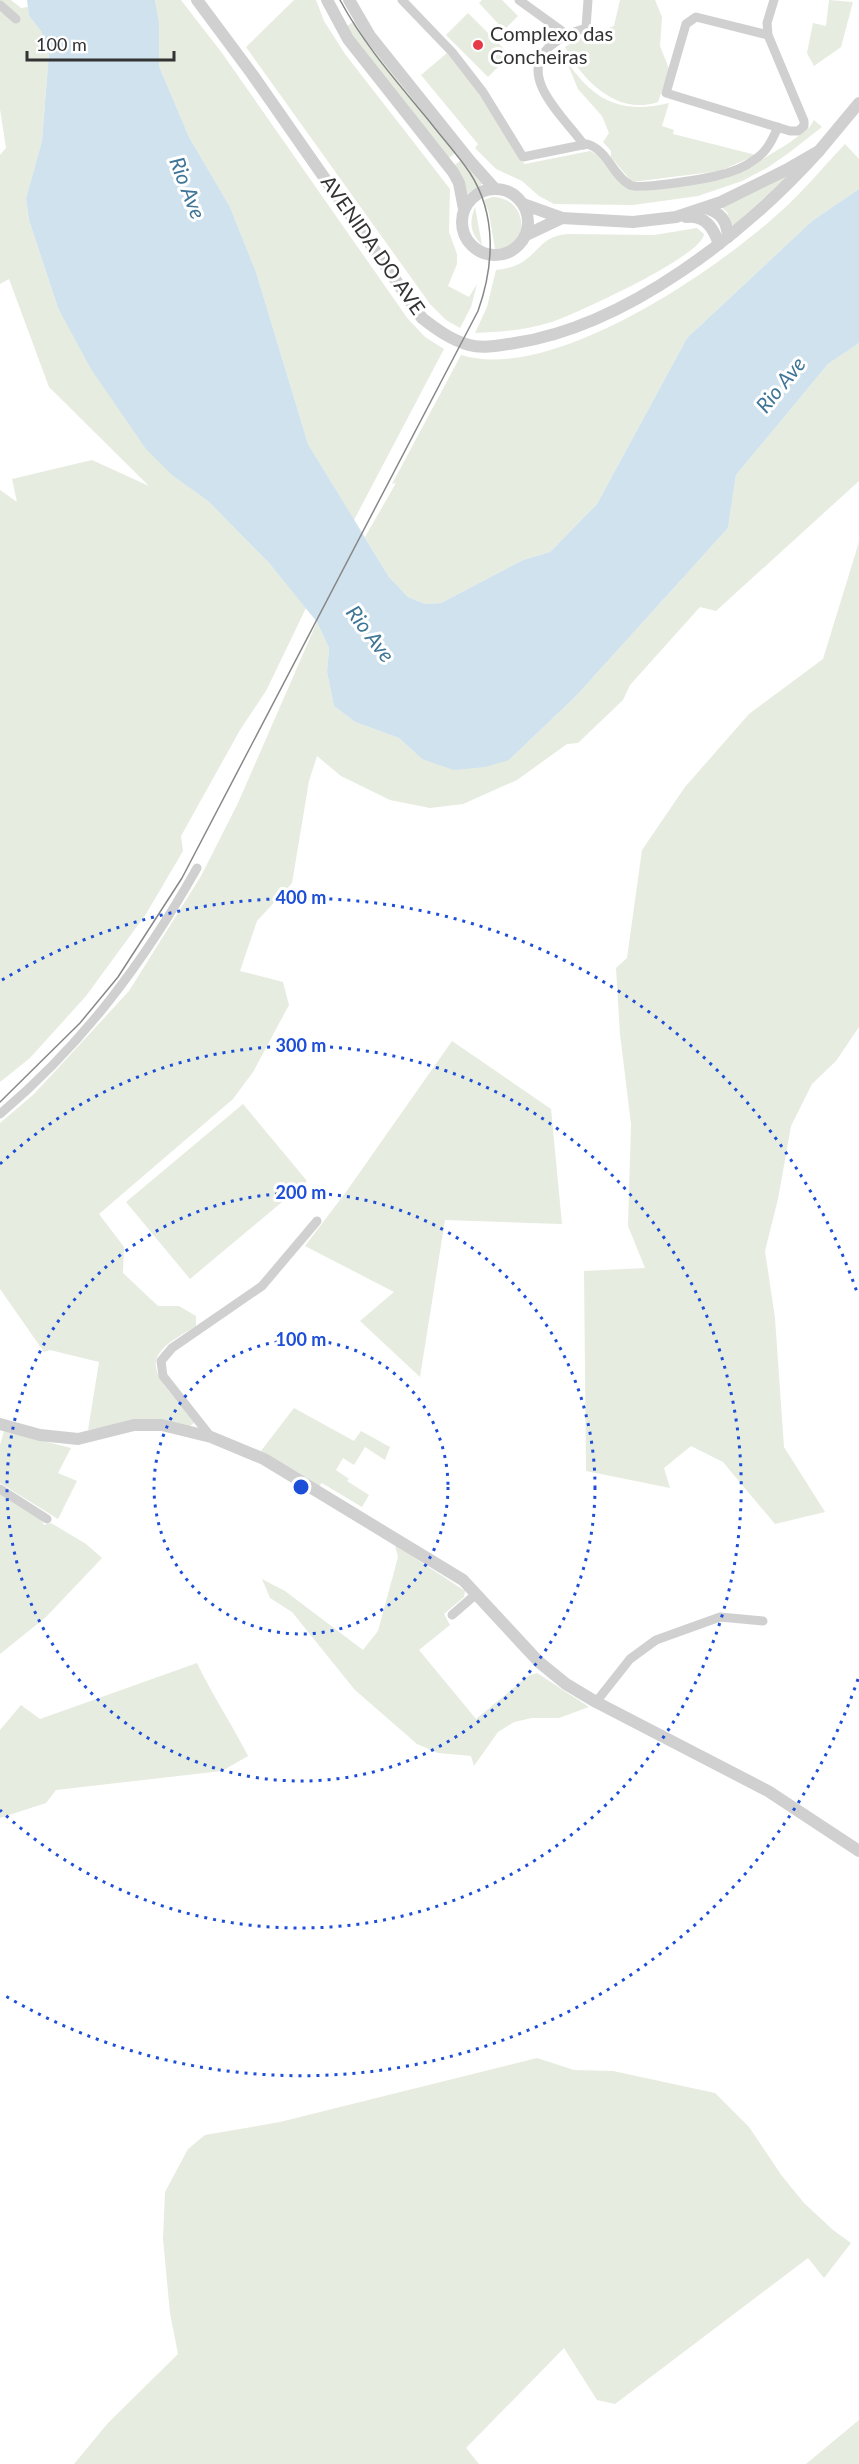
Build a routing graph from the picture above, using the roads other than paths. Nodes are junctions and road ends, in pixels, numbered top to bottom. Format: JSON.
{"nodes":[{"id":1,"x":197,"y":0,"type":"edge"},
{"id":2,"x":327,"y":0,"type":"edge"},
{"id":3,"x":402,"y":0,"type":"edge"},
{"id":4,"x":519,"y":0,"type":"edge"},
{"id":5,"x":588,"y":0,"type":"edge"},
{"id":6,"x":774,"y":0,"type":"edge"},
{"id":7,"x":350,"y":1,"type":"edge"},
{"id":8,"x":0,"y":5,"type":"edge"},
{"id":9,"x":16,"y":19,"type":"dead end"},
{"id":10,"x":566,"y":34,"type":"junction"},
{"id":11,"x":768,"y":35,"type":"junction"},
{"id":12,"x":859,"y":103,"type":"edge"},
{"id":13,"x":778,"y":128,"type":"junction"},
{"id":14,"x":584,"y":145,"type":"junction"},
{"id":15,"x":819,"y":151,"type":"junction"},
{"id":16,"x":495,"y":189,"type":"junction"},
{"id":17,"x":523,"y":204,"type":"junction"},
{"id":18,"x":705,"y":208,"type":"junction"},
{"id":19,"x":464,"y":209,"type":"junction"},
{"id":20,"x":562,"y":218,"type":"junction"},
{"id":21,"x":676,"y":218,"type":"junction"},
{"id":22,"x":526,"y":235,"type":"junction"},
{"id":23,"x":723,"y":240,"type":"junction"},
{"id":24,"x":197,"y":868,"type":"dead end"},
{"id":25,"x":0,"y":1114,"type":"edge"},
{"id":26,"x":317,"y":1221,"type":"dead end"},
{"id":27,"x":0,"y":1424,"type":"edge"},
{"id":28,"x":211,"y":1437,"type":"junction"},
{"id":29,"x":0,"y":1489,"type":"edge"},
{"id":30,"x":47,"y":1519,"type":"dead end"},
{"id":31,"x":475,"y":1595,"type":"junction"},
{"id":32,"x":452,"y":1615,"type":"dead end"},
{"id":33,"x":764,"y":1621,"type":"dead end"},
{"id":34,"x":596,"y":1702,"type":"junction"},
{"id":35,"x":859,"y":1851,"type":"edge"}],
"edges":[{"from":1,"to":23,"type":"street","name":"AVENIDA DO AVE"},
{"from":2,"to":19,"type":"street"},
{"from":3,"to":14,"type":"street"},
{"from":4,"to":10,"type":"street"},
{"from":5,"to":10,"type":"street"},
{"from":6,"to":11,"type":"street"},
{"from":7,"to":16,"type":"street"},
{"from":8,"to":9,"type":"street"},
{"from":10,"to":14,"type":"street"},
{"from":11,"to":13,"type":"street"},
{"from":11,"to":13,"type":"street"},
{"from":12,"to":15,"type":"street","name":"AVENIDA DO AVE"},
{"from":13,"to":14,"type":"street"},
{"from":15,"to":18,"type":"street"},
{"from":15,"to":23,"type":"street","name":"AVENIDA DO AVE"},
{"from":16,"to":17,"type":"street"},
{"from":16,"to":19,"type":"street"},
{"from":17,"to":20,"type":"street"},
{"from":17,"to":22,"type":"street"},
{"from":18,"to":21,"type":"street"},
{"from":18,"to":23,"type":"street"},
{"from":19,"to":22,"type":"street"},
{"from":20,"to":21,"type":"street"},
{"from":20,"to":22,"type":"street"},
{"from":21,"to":23,"type":"street"},
{"from":24,"to":25,"type":"street"},
{"from":26,"to":28,"type":"street"},
{"from":27,"to":28,"type":"street"},
{"from":28,"to":31,"type":"street"},
{"from":29,"to":30,"type":"street"},
{"from":31,"to":32,"type":"street"},
{"from":31,"to":34,"type":"street"},
{"from":33,"to":34,"type":"street"},
{"from":34,"to":35,"type":"street"}]}
